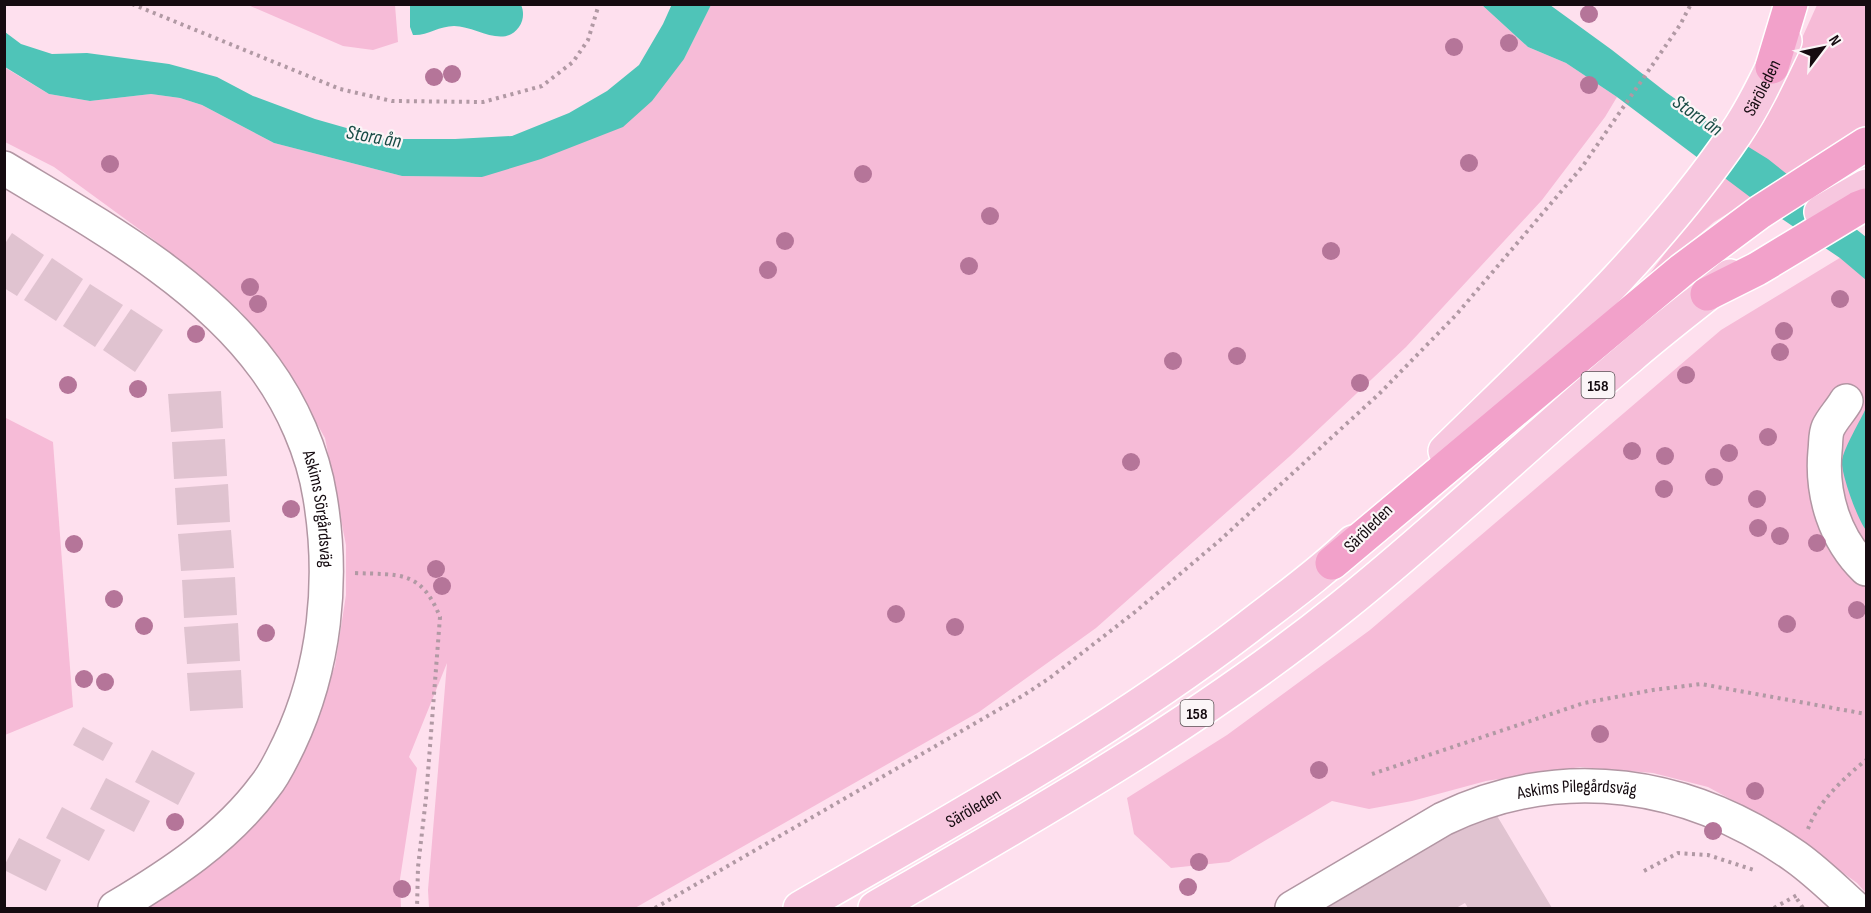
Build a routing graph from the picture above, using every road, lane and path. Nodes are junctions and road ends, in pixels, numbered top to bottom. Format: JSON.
{"nodes":[{"id":1,"x":132,"y":4,"type":"edge"},
{"id":2,"x":599,"y":4,"type":"edge"},
{"id":3,"x":1691,"y":4,"type":"edge"},
{"id":4,"x":1791,"y":4,"type":"edge"},
{"id":5,"x":1802,"y":4,"type":"edge"},
{"id":6,"x":1772,"y":67,"type":"junction"},
{"id":7,"x":1866,"y":144,"type":"edge"},
{"id":8,"x":4,"y":168,"type":"edge"},
{"id":9,"x":1860,"y":198,"type":"edge"},
{"id":10,"x":1707,"y":294,"type":"joint"},
{"id":11,"x":1846,"y":401,"type":"dead end"},
{"id":12,"x":1332,"y":563,"type":"junction"},
{"id":13,"x":1866,"y":569,"type":"edge"},
{"id":14,"x":327,"y":573,"type":"junction"},
{"id":15,"x":1866,"y":714,"type":"edge"},
{"id":16,"x":1866,"y":760,"type":"edge"},
{"id":17,"x":1372,"y":774,"type":"dead end"},
{"id":18,"x":1798,"y":858,"type":"junction"},
{"id":19,"x":1756,"y":870,"type":"dead end"},
{"id":20,"x":1644,"y":871,"type":"dead end"},
{"id":21,"x":1787,"y":888,"type":"dead end"},
{"id":22,"x":1803,"y":892,"type":"dead end"},
{"id":23,"x":1795,"y":896,"type":"junction"},
{"id":24,"x":115,"y":909,"type":"edge"},
{"id":25,"x":417,"y":909,"type":"edge"},
{"id":26,"x":655,"y":909,"type":"edge"},
{"id":27,"x":800,"y":909,"type":"edge"},
{"id":28,"x":875,"y":909,"type":"edge"},
{"id":29,"x":1292,"y":909,"type":"edge"},
{"id":30,"x":1774,"y":909,"type":"edge"},
{"id":31,"x":1803,"y":909,"type":"edge"},
{"id":32,"x":1855,"y":909,"type":"edge"}],
"edges":[{"from":1,"to":2,"type":"path"},
{"from":3,"to":26,"type":"path"},
{"from":4,"to":6,"type":"highway"},
{"from":5,"to":6,"type":"main road","name":"Säröleden","number":"158"},
{"from":6,"to":12,"type":"main road","name":"Säröleden","number":"158"},
{"from":7,"to":12,"type":"highway"},
{"from":8,"to":14,"type":"street","name":"Askims Sörgårdsväg"},
{"from":9,"to":10,"type":"highway"},
{"from":10,"to":28,"type":"main road","number":"158"},
{"from":11,"to":13,"type":"street"},
{"from":12,"to":27,"type":"main road","name":"Säröleden","number":"158"},
{"from":14,"to":24,"type":"street","name":"Askims Sörgårdsväg"},
{"from":14,"to":25,"type":"path"},
{"from":15,"to":17,"type":"path"},
{"from":16,"to":18,"type":"path"},
{"from":18,"to":29,"type":"street","name":"Askims Pilegårdsväg"},
{"from":18,"to":32,"type":"street","name":"Askims Pilegårdsväg"},
{"from":19,"to":20,"type":"path"},
{"from":21,"to":23,"type":"path"},
{"from":22,"to":23,"type":"path"},
{"from":23,"to":30,"type":"path"},
{"from":23,"to":31,"type":"path"}]}
